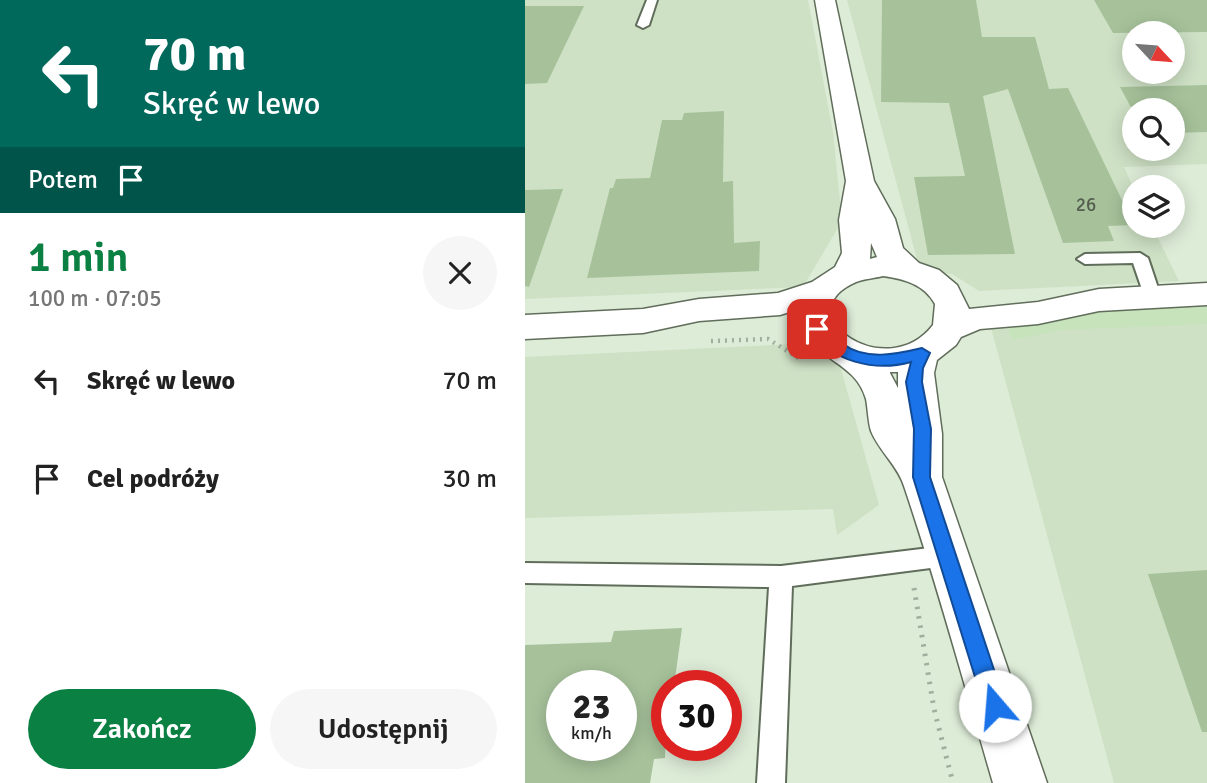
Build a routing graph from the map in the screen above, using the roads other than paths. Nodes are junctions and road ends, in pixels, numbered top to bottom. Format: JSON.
{"nodes":[{"id":1,"x":652,"y":0,"type":"edge"},
{"id":2,"x":825,"y":0,"type":"edge"},
{"id":3,"x":643,"y":25,"type":"dead end"},
{"id":4,"x":860,"y":181,"type":"junction"},
{"id":5,"x":1085,"y":259,"type":"dead end"},
{"id":6,"x":907,"y":269,"type":"junction"},
{"id":7,"x":835,"y":281,"type":"junction"},
{"id":8,"x":944,"y":290,"type":"junction"},
{"id":9,"x":1207,"y":294,"type":"edge"},
{"id":10,"x":1152,"y":297,"type":"junction"},
{"id":11,"x":1099,"y":300,"type":"junction"},
{"id":12,"x":642,"y":321,"type":"junction"},
{"id":13,"x":525,"y":327,"type":"edge"},
{"id":14,"x":950,"y":328,"type":"junction"},
{"id":15,"x":816,"y":351,"type":"junction"},
{"id":16,"x":922,"y":353,"type":"junction"},
{"id":17,"x":854,"y":356,"type":"junction"},
{"id":18,"x":922,"y":477,"type":"junction"},
{"id":19,"x":928,"y":558,"type":"junction"},
{"id":20,"x":525,"y":573,"type":"edge"},
{"id":21,"x":781,"y":578,"type":"junction"},
{"id":22,"x":771,"y":783,"type":"edge"},
{"id":23,"x":1020,"y":783,"type":"edge"}],
"edges":[{"from":1,"to":3,"type":"lane"},
{"from":2,"to":4,"type":"street"},
{"from":4,"to":6,"type":"street"},
{"from":4,"to":7,"type":"street"},
{"from":5,"to":10,"type":"lane"},
{"from":6,"to":7,"type":"street"},
{"from":6,"to":8,"type":"street"},
{"from":7,"to":12,"type":"street"},
{"from":7,"to":15,"type":"street"},
{"from":8,"to":11,"type":"street"},
{"from":8,"to":14,"type":"street"},
{"from":9,"to":10,"type":"street"},
{"from":10,"to":11,"type":"street"},
{"from":11,"to":14,"type":"street"},
{"from":12,"to":13,"type":"street"},
{"from":12,"to":15,"type":"street"},
{"from":14,"to":16,"type":"street"},
{"from":15,"to":17,"type":"street"},
{"from":16,"to":17,"type":"street"},
{"from":16,"to":18,"type":"street"},
{"from":17,"to":18,"type":"street"},
{"from":18,"to":19,"type":"street"},
{"from":19,"to":21,"type":"lane"},
{"from":19,"to":23,"type":"street"},
{"from":20,"to":21,"type":"lane"},
{"from":21,"to":22,"type":"lane"}]}
